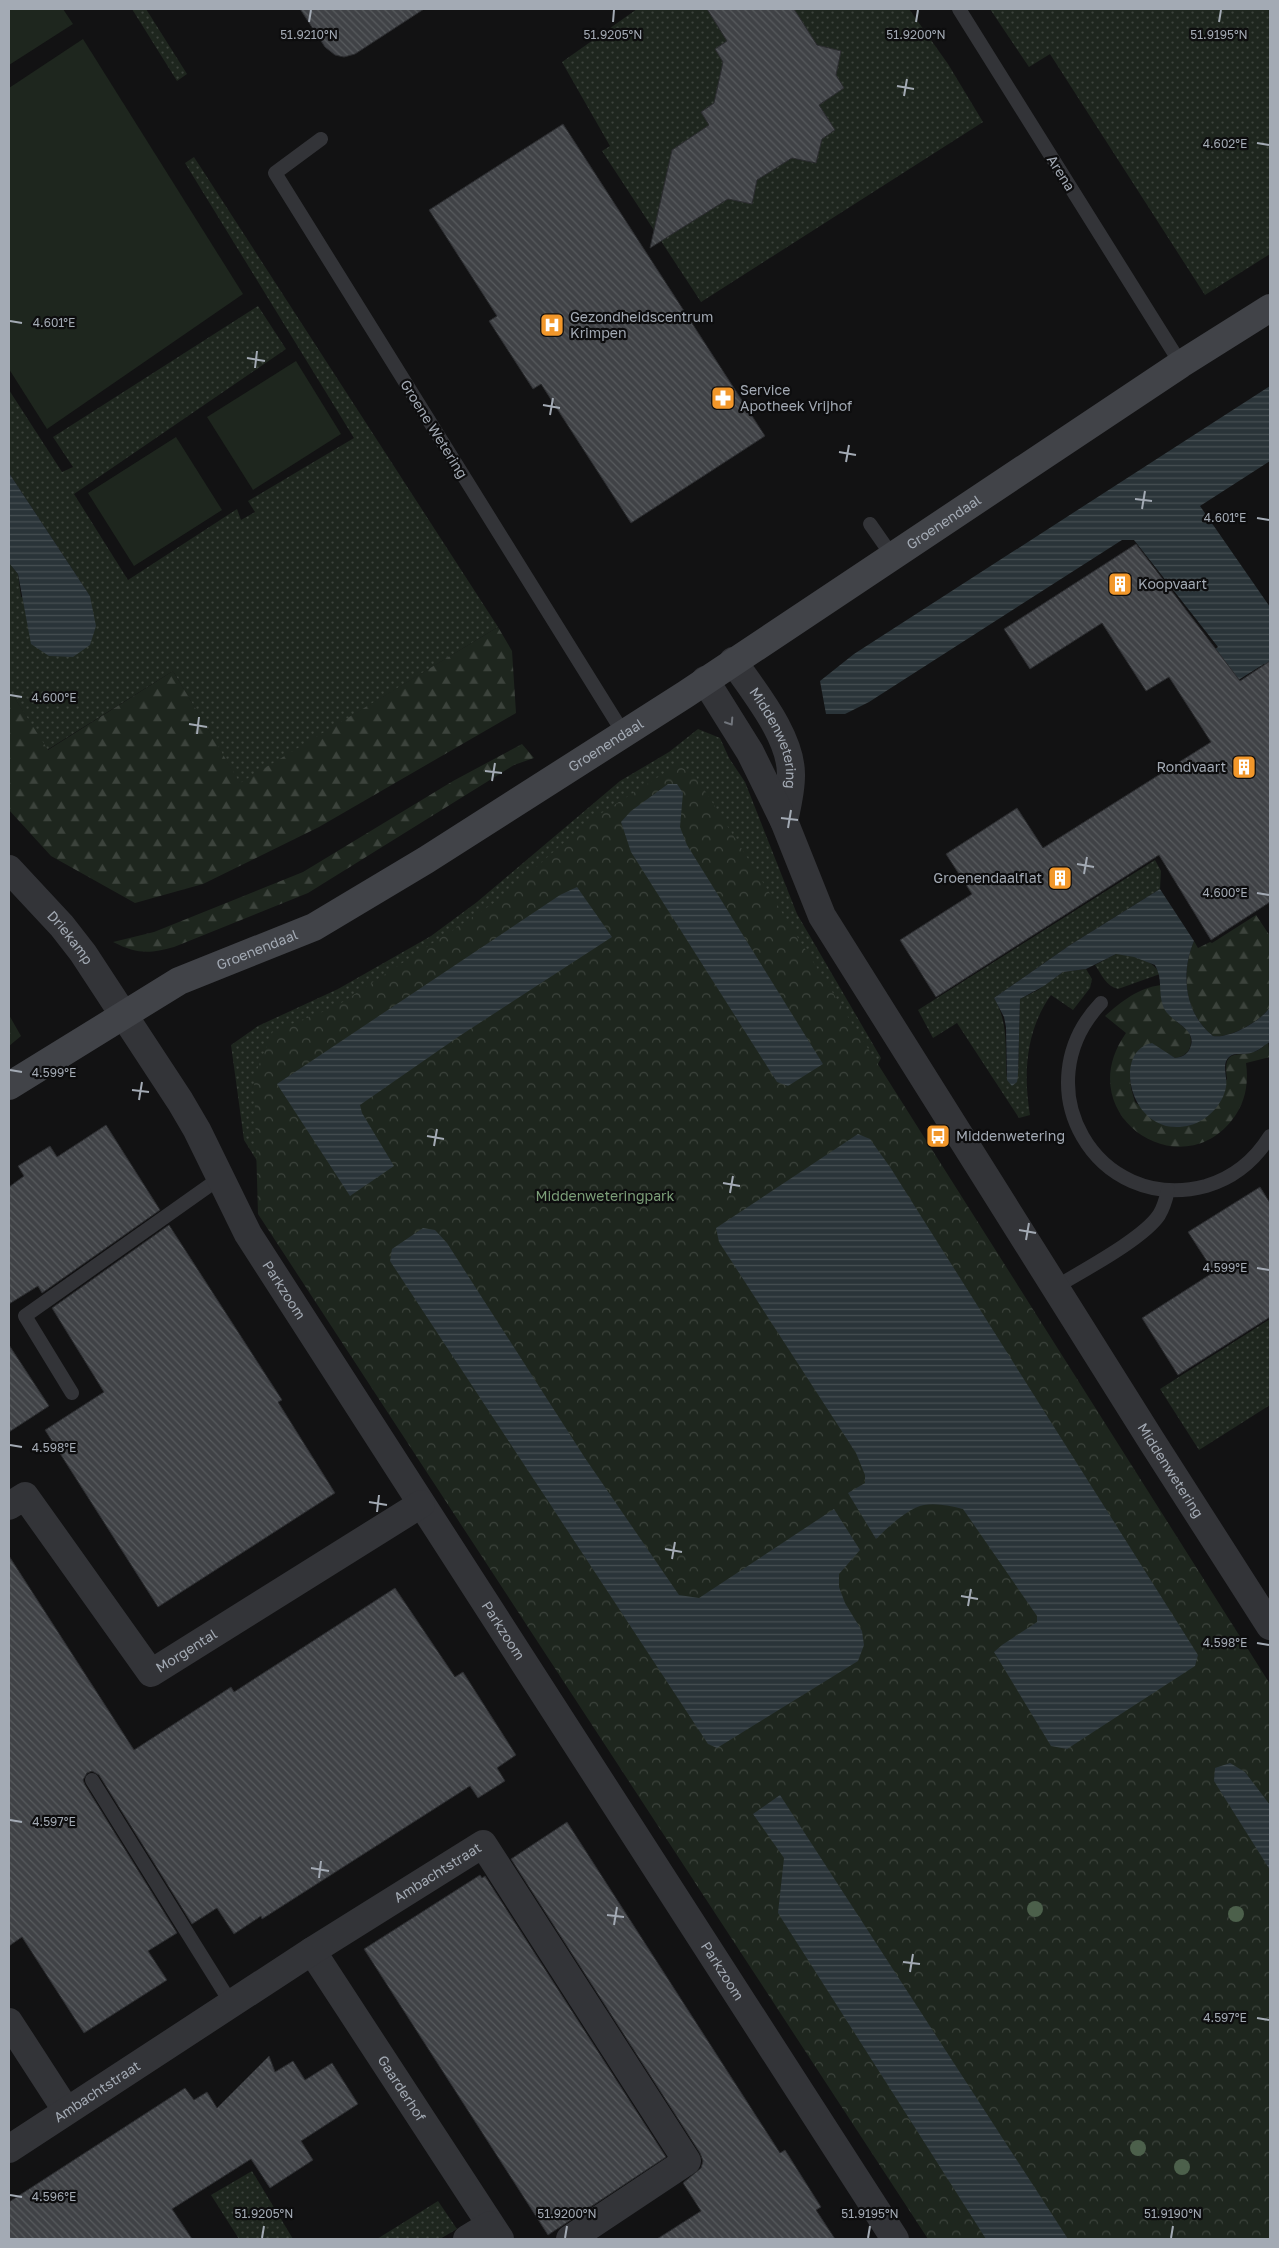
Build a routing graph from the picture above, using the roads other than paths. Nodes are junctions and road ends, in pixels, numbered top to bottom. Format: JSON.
{"nodes":[{"id":1,"x":959,"y":9,"type":"edge"},
{"id":2,"x":321,"y":139,"type":"dead end"},
{"id":3,"x":1270,"y":308,"type":"edge"},
{"id":4,"x":1181,"y":364,"type":"junction"},
{"id":5,"x":870,"y":524,"type":"dead end"},
{"id":6,"x":893,"y":557,"type":"junction"},
{"id":7,"x":733,"y":661,"type":"junction"},
{"id":8,"x":705,"y":680,"type":"junction"},
{"id":9,"x":624,"y":734,"type":"junction"},
{"id":10,"x":784,"y":822,"type":"junction"},
{"id":11,"x":9,"y":869,"type":"edge"},
{"id":12,"x":1101,"y":1003,"type":"dead end"},
{"id":13,"x":124,"y":1015,"type":"junction"},
{"id":14,"x":9,"y":1086,"type":"edge"},
{"id":15,"x":1270,"y":1136,"type":"edge"},
{"id":16,"x":1264,"y":1152,"type":"edge"},
{"id":17,"x":220,"y":1178,"type":"junction"},
{"id":18,"x":1168,"y":1190,"type":"junction"},
{"id":19,"x":1056,"y":1287,"type":"junction"},
{"id":20,"x":72,"y":1392,"type":"dead end"},
{"id":21,"x":421,"y":1504,"type":"junction"},
{"id":22,"x":9,"y":1506,"type":"edge"},
{"id":23,"x":1270,"y":1626,"type":"edge"},
{"id":24,"x":92,"y":1780,"type":"dead end"},
{"id":25,"x":312,"y":1951,"type":"junction"},
{"id":26,"x":231,"y":2003,"type":"junction"},
{"id":27,"x":9,"y":2022,"type":"edge"},
{"id":28,"x":66,"y":2110,"type":"junction"},
{"id":29,"x":9,"y":2149,"type":"edge"},
{"id":30,"x":495,"y":2232,"type":"edge"},
{"id":31,"x":467,"y":2239,"type":"edge"},
{"id":32,"x":570,"y":2239,"type":"edge"},
{"id":33,"x":894,"y":2239,"type":"edge"}],
"edges":[{"from":1,"to":4,"type":"lane","name":"Arena"},
{"from":2,"to":9,"type":"lane","name":"Groene Wetering"},
{"from":3,"to":4,"type":"street","name":"Groenendaal"},
{"from":4,"to":6,"type":"street","name":"Groenendaal"},
{"from":5,"to":6,"type":"lane"},
{"from":6,"to":7,"type":"street","name":"Groenendaal"},
{"from":7,"to":8,"type":"street","name":"Groenendaal"},
{"from":7,"to":10,"type":"street","name":"Middenwetering"},
{"from":8,"to":9,"type":"street","name":"Groenendaal"},
{"from":8,"to":10,"type":"street","name":"Middenwetering","one_way":true},
{"from":9,"to":13,"type":"street","name":"Groenendaal"},
{"from":10,"to":19,"type":"street","name":"Middenwetering"},
{"from":11,"to":13,"type":"street","name":"Driekamp"},
{"from":12,"to":18,"type":"lane"},
{"from":13,"to":14,"type":"street","name":"Groenendaal"},
{"from":13,"to":17,"type":"street","name":"Parkzoom"},
{"from":15,"to":16,"type":"lane"},
{"from":16,"to":18,"type":"lane"},
{"from":17,"to":20,"type":"lane"},
{"from":17,"to":21,"type":"street","name":"Parkzoom"},
{"from":18,"to":19,"type":"lane"},
{"from":19,"to":23,"type":"street","name":"Middenwetering"},
{"from":21,"to":22,"type":"street","name":"Morgental"},
{"from":21,"to":33,"type":"street","name":"Parkzoom"},
{"from":24,"to":26,"type":"lane"},
{"from":25,"to":26,"type":"street","name":"Ambachtstraat"},
{"from":25,"to":30,"type":"street","name":"Gaarderhof"},
{"from":25,"to":32,"type":"street","name":"Ambachtstraat"},
{"from":26,"to":28,"type":"street","name":"Ambachtstraat"},
{"from":27,"to":28,"type":"street"},
{"from":28,"to":29,"type":"street","name":"Ambachtstraat"},
{"from":30,"to":31,"type":"street","name":"Gaarderhof"}]}
